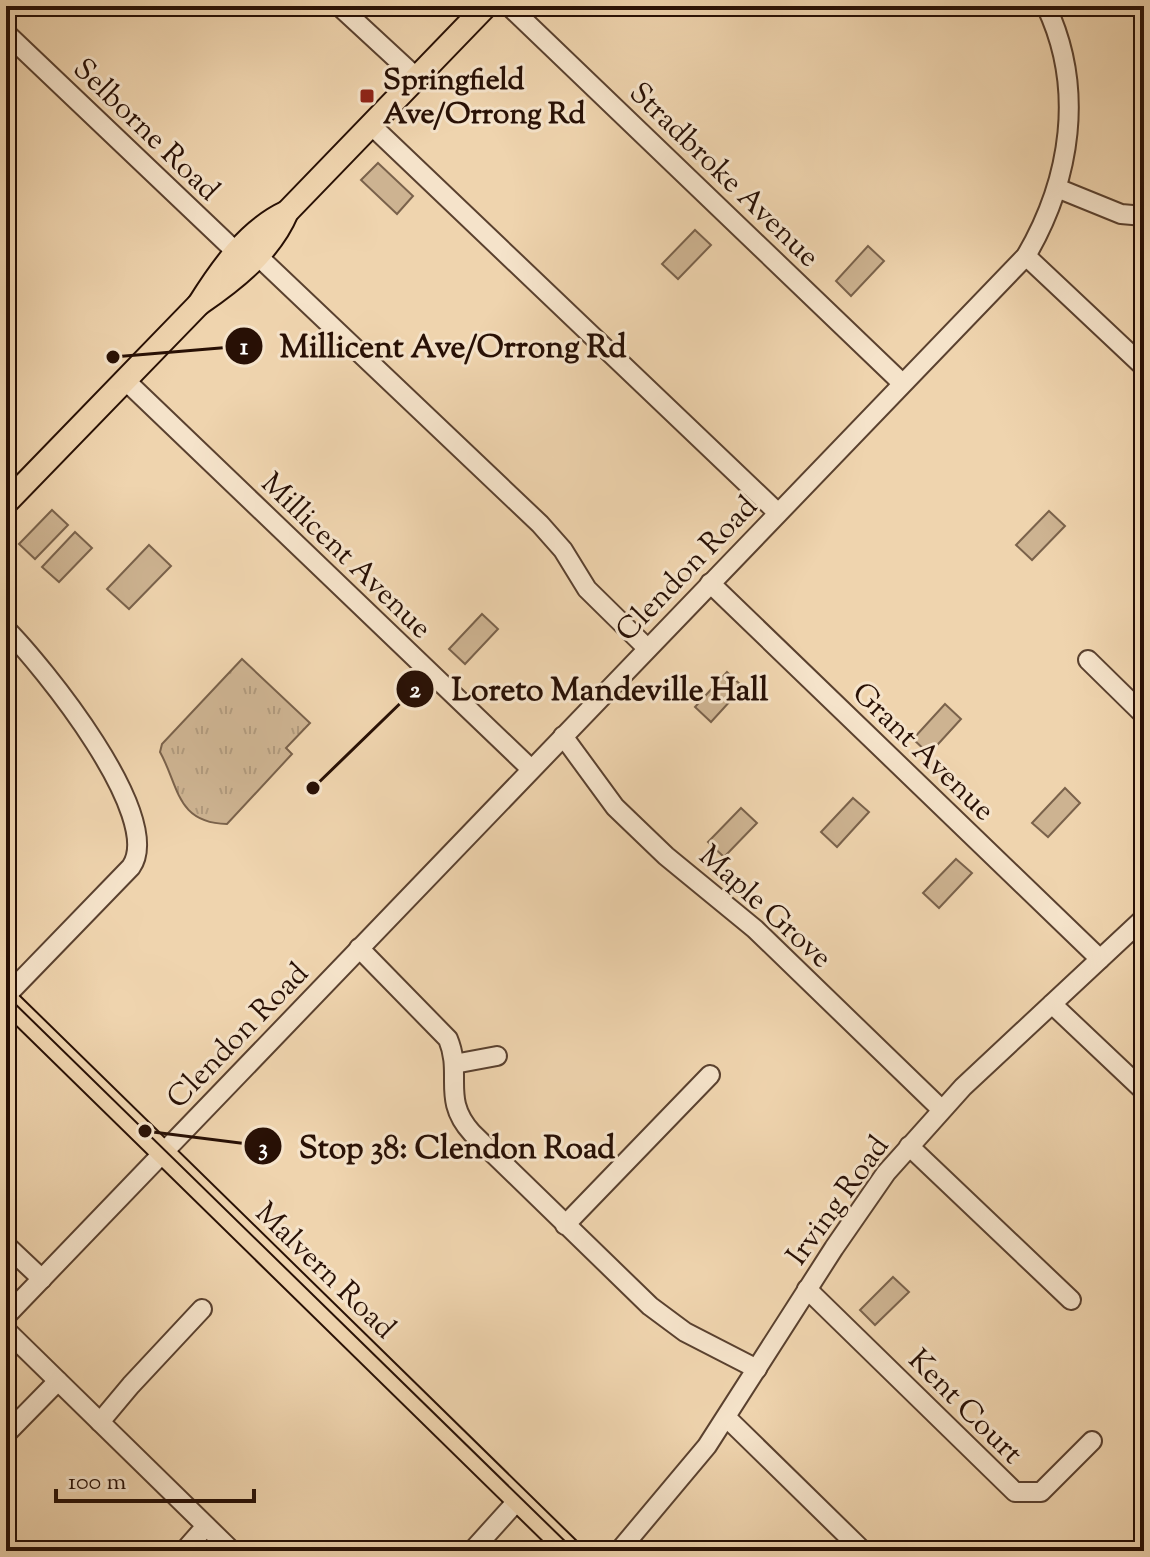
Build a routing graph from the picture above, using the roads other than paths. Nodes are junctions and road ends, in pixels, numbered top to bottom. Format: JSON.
{"nodes":[{"id":1,"x":339,"y":6,"type":"edge"},
{"id":2,"x":486,"y":6,"type":"edge"},
{"id":3,"x":509,"y":6,"type":"edge"},
{"id":4,"x":1046,"y":6,"type":"edge"},
{"id":5,"x":6,"y":33,"type":"edge"},
{"id":6,"x":417,"y":78,"type":"junction"},
{"id":7,"x":371,"y":125,"type":"junction"},
{"id":8,"x":1057,"y":188,"type":"junction"},
{"id":9,"x":1144,"y":216,"type":"edge"},
{"id":10,"x":247,"y":254,"type":"junction"},
{"id":11,"x":1026,"y":256,"type":"junction"},
{"id":12,"x":1144,"y":367,"type":"edge"},
{"id":13,"x":125,"y":380,"type":"junction"},
{"id":14,"x":902,"y":383,"type":"junction"},
{"id":15,"x":6,"y":503,"type":"edge"},
{"id":16,"x":778,"y":513,"type":"junction"},
{"id":17,"x":710,"y":583,"type":"junction"},
{"id":18,"x":6,"y":629,"type":"edge"},
{"id":19,"x":647,"y":648,"type":"junction"},
{"id":20,"x":1088,"y":660,"type":"dead end"},
{"id":21,"x":1144,"y":715,"type":"edge"},
{"id":22,"x":563,"y":736,"type":"junction"},
{"id":23,"x":531,"y":769,"type":"junction"},
{"id":24,"x":1144,"y":918,"type":"edge"},
{"id":25,"x":359,"y":948,"type":"junction"},
{"id":26,"x":1100,"y":959,"type":"junction"},
{"id":27,"x":6,"y":998,"type":"edge"},
{"id":28,"x":1052,"y":1004,"type":"junction"},
{"id":29,"x":497,"y":1056,"type":"dead end"},
{"id":30,"x":454,"y":1064,"type":"junction"},
{"id":31,"x":710,"y":1075,"type":"dead end"},
{"id":32,"x":1144,"y":1091,"type":"edge"},
{"id":33,"x":941,"y":1109,"type":"junction"},
{"id":34,"x":909,"y":1146,"type":"junction"},
{"id":35,"x":163,"y":1153,"type":"junction"},
{"id":36,"x":565,"y":1225,"type":"junction"},
{"id":37,"x":6,"y":1245,"type":"edge"},
{"id":38,"x":42,"y":1279,"type":"junction"},
{"id":39,"x":807,"y":1289,"type":"junction"},
{"id":40,"x":1071,"y":1300,"type":"dead end"},
{"id":41,"x":202,"y":1309,"type":"dead end"},
{"id":42,"x":6,"y":1316,"type":"edge"},
{"id":43,"x":6,"y":1330,"type":"edge"},
{"id":44,"x":757,"y":1369,"type":"junction"},
{"id":45,"x":58,"y":1381,"type":"junction"},
{"id":46,"x":727,"y":1418,"type":"junction"},
{"id":47,"x":100,"y":1422,"type":"junction"},
{"id":48,"x":6,"y":1434,"type":"edge"},
{"id":49,"x":1092,"y":1441,"type":"dead end"},
{"id":50,"x":518,"y":1500,"type":"junction"},
{"id":51,"x":206,"y":1526,"type":"junction"},
{"id":52,"x":184,"y":1551,"type":"edge"},
{"id":53,"x":232,"y":1551,"type":"edge"},
{"id":54,"x":472,"y":1551,"type":"edge"},
{"id":55,"x":570,"y":1551,"type":"edge"},
{"id":56,"x":619,"y":1551,"type":"edge"},
{"id":57,"x":863,"y":1551,"type":"edge"}],
"edges":[{"from":1,"to":6,"type":"street"},
{"from":2,"to":6,"type":"main road"},
{"from":3,"to":14,"type":"street","name":"Stradbroke Avenue"},
{"from":4,"to":8,"type":"street","name":"Clendon Road"},
{"from":5,"to":10,"type":"street","name":"Selborne Road"},
{"from":6,"to":7,"type":"main road"},
{"from":7,"to":10,"type":"main road"},
{"from":7,"to":16,"type":"street"},
{"from":8,"to":9,"type":"street"},
{"from":8,"to":11,"type":"street","name":"Clendon Road"},
{"from":10,"to":13,"type":"main road"},
{"from":10,"to":19,"type":"street","name":"Selborne Road"},
{"from":11,"to":12,"type":"street"},
{"from":11,"to":14,"type":"street","name":"Clendon Road"},
{"from":13,"to":15,"type":"main road"},
{"from":13,"to":23,"type":"street","name":"Millicent Avenue"},
{"from":14,"to":16,"type":"street","name":"Clendon Road"},
{"from":16,"to":17,"type":"street","name":"Clendon Road"},
{"from":17,"to":19,"type":"street","name":"Clendon Road"},
{"from":17,"to":26,"type":"street","name":"Grant Avenue"},
{"from":18,"to":27,"type":"street"},
{"from":19,"to":22,"type":"street","name":"Clendon Road"},
{"from":20,"to":21,"type":"street"},
{"from":22,"to":23,"type":"street","name":"Clendon Road"},
{"from":22,"to":33,"type":"street","name":"Maple Grove"},
{"from":23,"to":25,"type":"street","name":"Clendon Road"},
{"from":24,"to":26,"type":"street","name":"Irving Road"},
{"from":25,"to":30,"type":"street"},
{"from":25,"to":35,"type":"street","name":"Clendon Road"},
{"from":26,"to":28,"type":"street","name":"Irving Road"},
{"from":27,"to":35,"type":"main road","name":"Malvern Road"},
{"from":28,"to":32,"type":"street"},
{"from":28,"to":33,"type":"street","name":"Irving Road"},
{"from":29,"to":30,"type":"street"},
{"from":30,"to":36,"type":"street"},
{"from":31,"to":36,"type":"street"},
{"from":33,"to":34,"type":"street","name":"Irving Road"},
{"from":34,"to":39,"type":"street","name":"Irving Road"},
{"from":34,"to":40,"type":"street"},
{"from":35,"to":38,"type":"street","name":"Clendon Road"},
{"from":35,"to":50,"type":"main road","name":"Malvern Road"},
{"from":36,"to":44,"type":"street"},
{"from":37,"to":38,"type":"street"},
{"from":38,"to":42,"type":"street","name":"Clendon Road"},
{"from":39,"to":44,"type":"street","name":"Irving Road"},
{"from":39,"to":49,"type":"street","name":"Kent Court"},
{"from":41,"to":47,"type":"street"},
{"from":43,"to":45,"type":"street"},
{"from":44,"to":46,"type":"street","name":"Irving Road"},
{"from":45,"to":47,"type":"street"},
{"from":45,"to":48,"type":"street"},
{"from":46,"to":56,"type":"street","name":"Irving Road"},
{"from":46,"to":57,"type":"street"},
{"from":47,"to":51,"type":"street"},
{"from":50,"to":54,"type":"street"},
{"from":50,"to":55,"type":"main road","name":"Malvern Road"},
{"from":51,"to":52,"type":"street"},
{"from":51,"to":53,"type":"street"}]}
